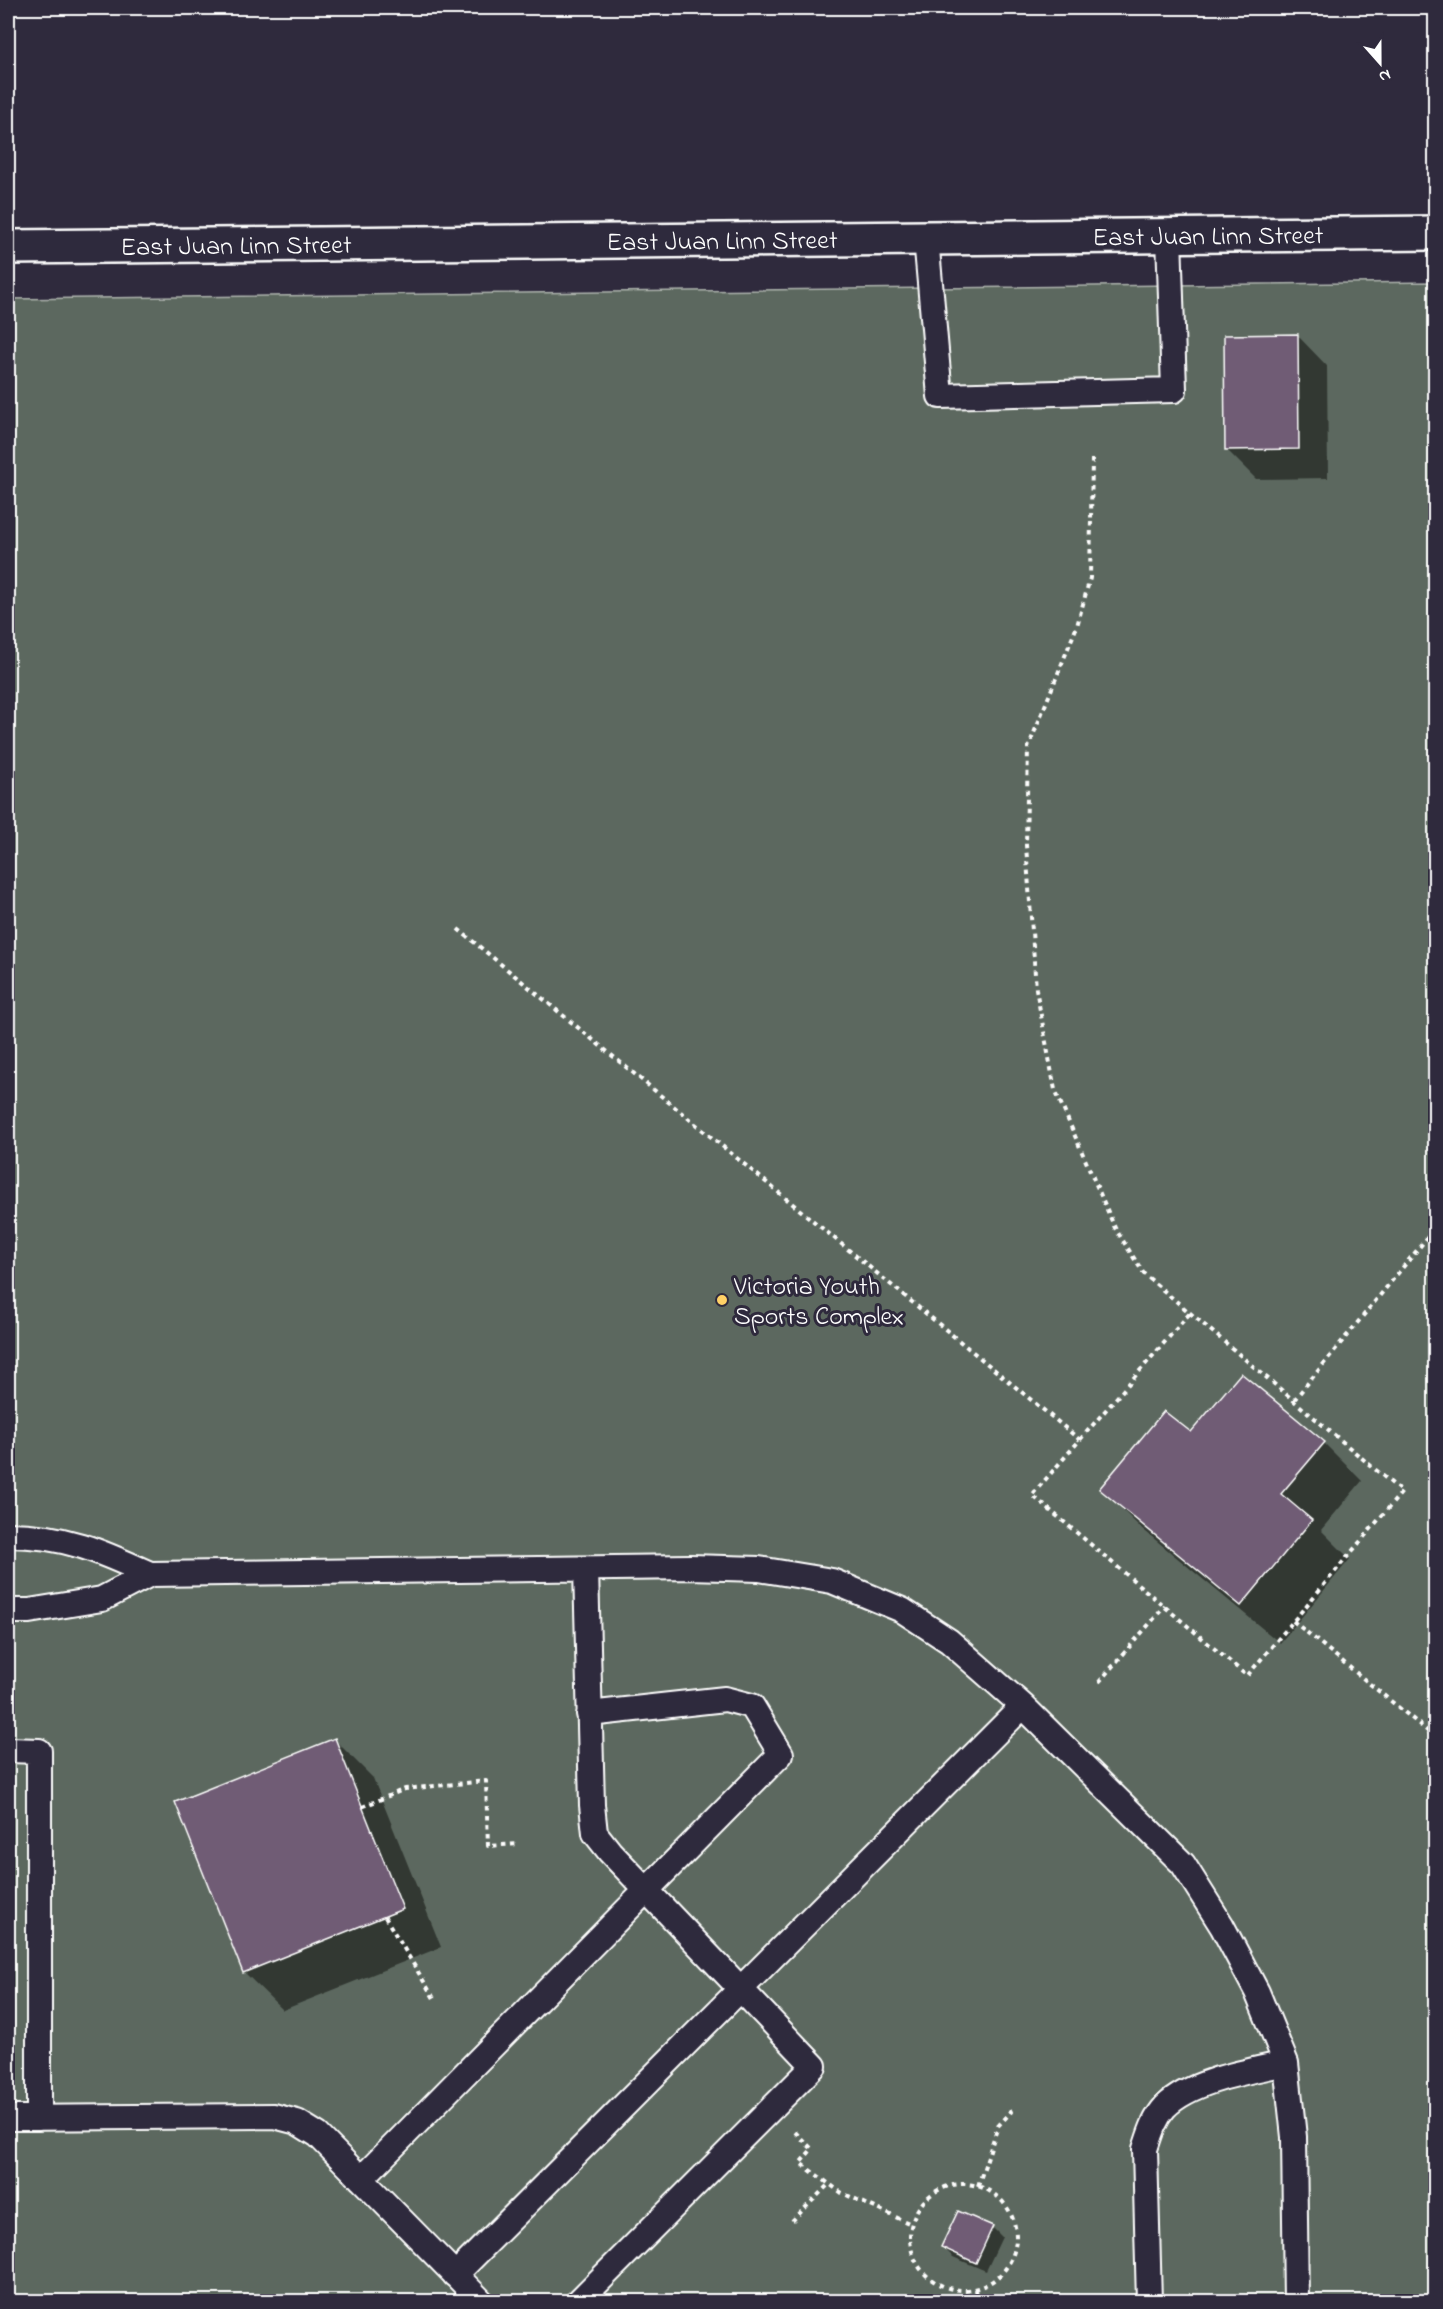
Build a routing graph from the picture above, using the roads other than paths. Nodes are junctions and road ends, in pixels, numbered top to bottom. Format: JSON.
{"nodes":[{"id":1,"x":1436,"y":233,"type":"edge"},
{"id":2,"x":1169,"y":236,"type":"junction"},
{"id":3,"x":926,"y":238,"type":"junction"},
{"id":4,"x":8,"y":247,"type":"edge"},
{"id":5,"x":8,"y":1535,"type":"edge"},
{"id":6,"x":586,"y":1569,"type":"junction"},
{"id":7,"x":150,"y":1574,"type":"junction"},
{"id":8,"x":8,"y":1611,"type":"edge"},
{"id":9,"x":1023,"y":1706,"type":"junction"},
{"id":10,"x":589,"y":1714,"type":"junction"},
{"id":11,"x":8,"y":1750,"type":"edge"},
{"id":12,"x":646,"y":1890,"type":"junction"},
{"id":13,"x":740,"y":1989,"type":"junction"},
{"id":14,"x":1286,"y":2063,"type":"junction"},
{"id":15,"x":8,"y":2118,"type":"edge"},
{"id":16,"x":39,"y":2118,"type":"junction"},
{"id":17,"x":361,"y":2179,"type":"junction"},
{"id":18,"x":455,"y":2275,"type":"junction"},
{"id":19,"x":482,"y":2301,"type":"edge"},
{"id":20,"x":578,"y":2301,"type":"edge"},
{"id":21,"x":1149,"y":2301,"type":"edge"},
{"id":22,"x":1296,"y":2301,"type":"edge"}],
"edges":[{"from":1,"to":2,"type":"street","name":"East Juan Linn Street"},
{"from":2,"to":3,"type":"street","name":"East Juan Linn Street"},
{"from":2,"to":3,"type":"lane"},
{"from":3,"to":4,"type":"street","name":"East Juan Linn Street"},
{"from":5,"to":7,"type":"lane"},
{"from":6,"to":7,"type":"lane"},
{"from":6,"to":9,"type":"lane"},
{"from":6,"to":10,"type":"lane"},
{"from":7,"to":8,"type":"lane"},
{"from":9,"to":13,"type":"lane"},
{"from":9,"to":14,"type":"lane"},
{"from":10,"to":12,"type":"lane"},
{"from":10,"to":12,"type":"lane"},
{"from":11,"to":16,"type":"lane"},
{"from":12,"to":13,"type":"lane"},
{"from":12,"to":17,"type":"lane"},
{"from":13,"to":18,"type":"lane"},
{"from":13,"to":20,"type":"lane"},
{"from":14,"to":21,"type":"lane"},
{"from":14,"to":22,"type":"lane"},
{"from":15,"to":16,"type":"lane"},
{"from":16,"to":17,"type":"lane"},
{"from":17,"to":18,"type":"lane"},
{"from":18,"to":19,"type":"lane"}]}
